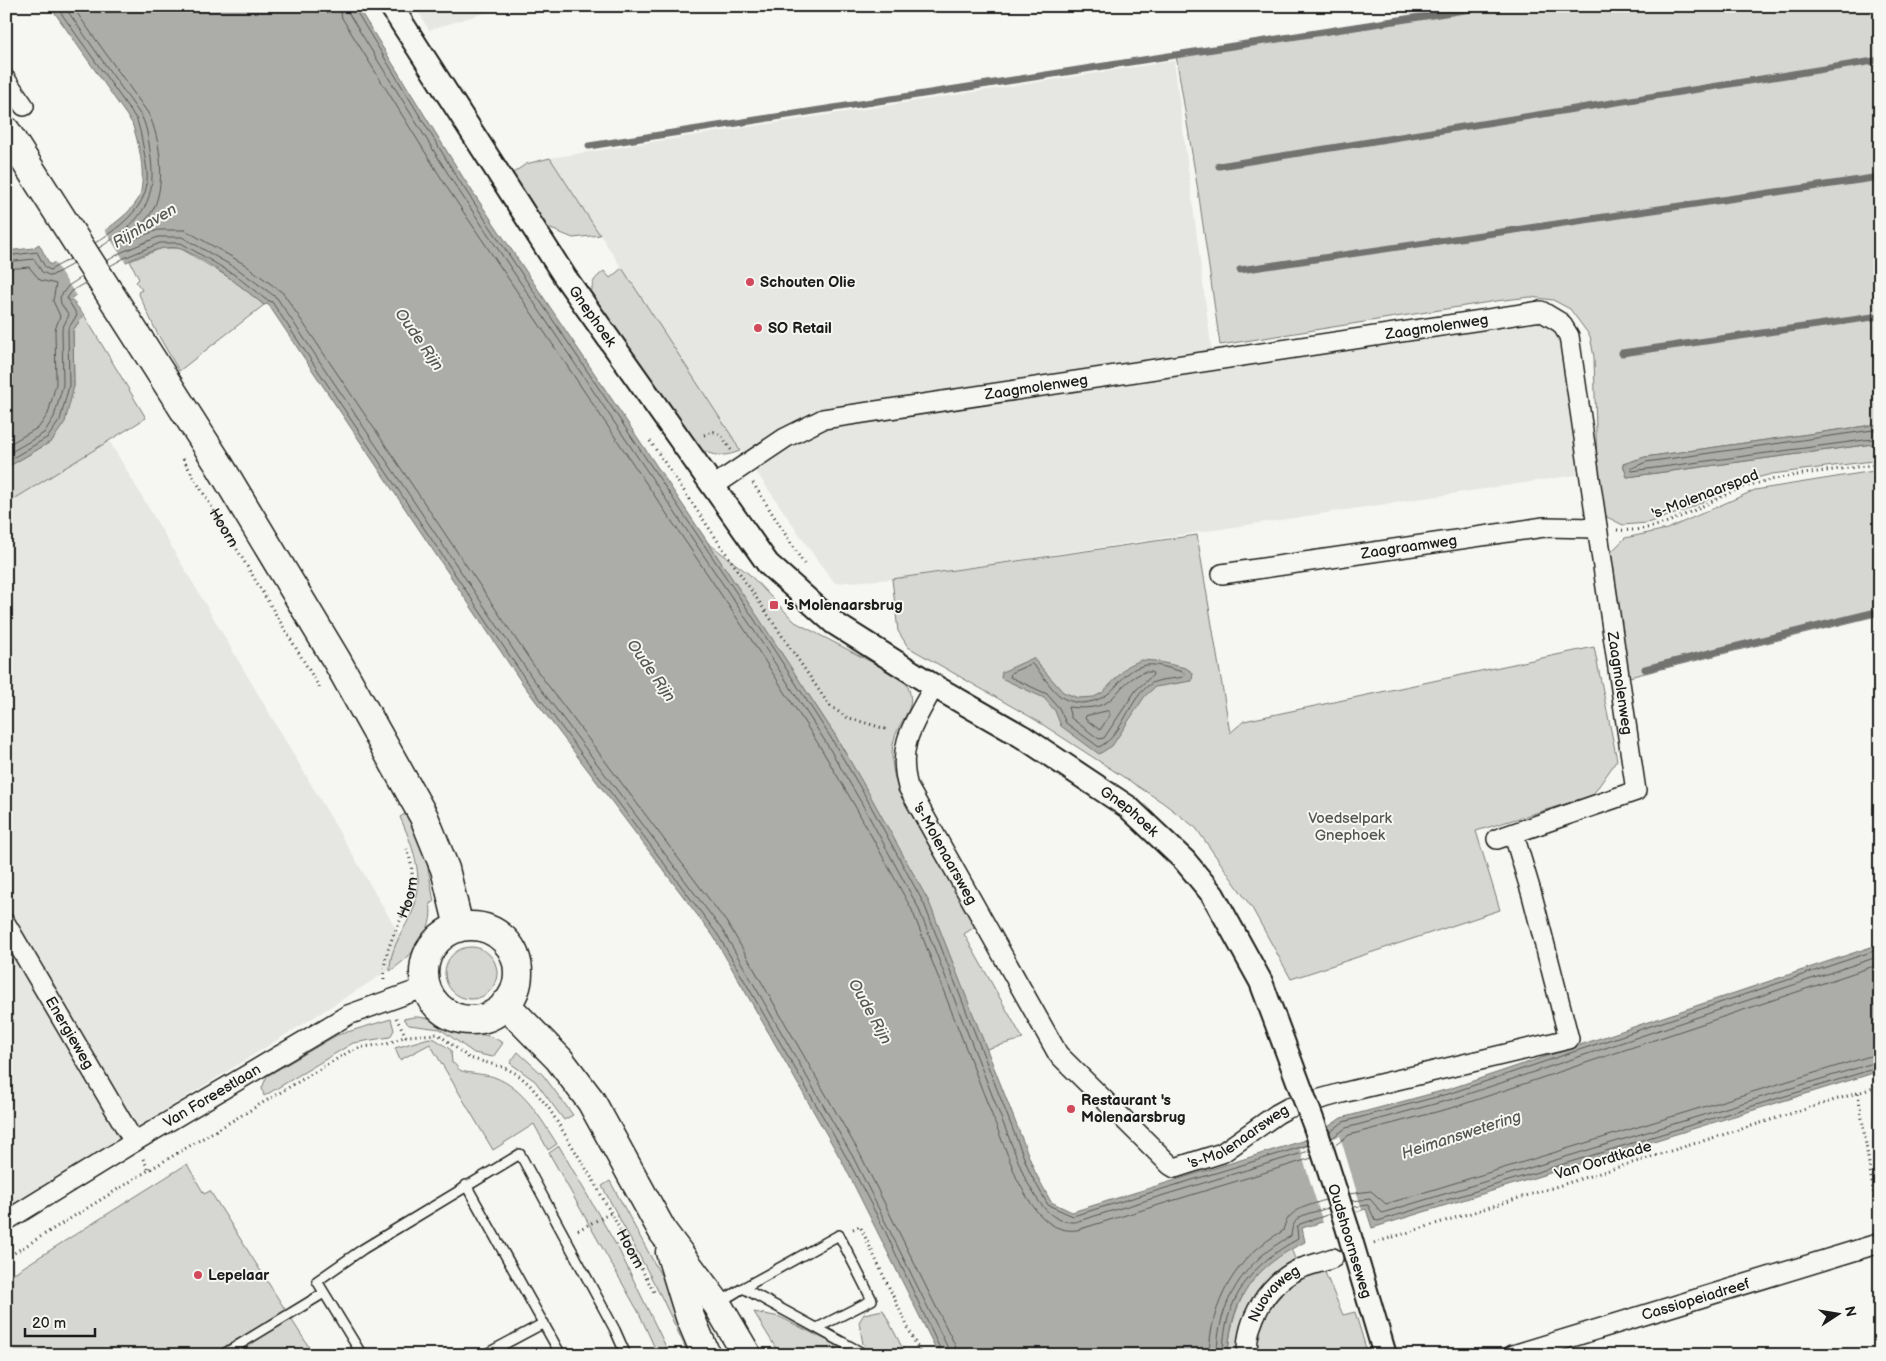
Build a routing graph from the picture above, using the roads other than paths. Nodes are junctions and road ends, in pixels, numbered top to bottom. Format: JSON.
{"nodes":[{"id":1,"x":391,"y":6,"type":"edge"},
{"id":2,"x":6,"y":80,"type":"edge"},
{"id":3,"x":24,"y":106,"type":"dead end"},
{"id":4,"x":6,"y":131,"type":"edge"},
{"id":5,"x":712,"y":487,"type":"junction"},
{"id":6,"x":1597,"y":528,"type":"junction"},
{"id":7,"x":1222,"y":574,"type":"dead end"},
{"id":8,"x":934,"y":686,"type":"junction"},
{"id":9,"x":1505,"y":837,"type":"joint"},
{"id":10,"x":6,"y":924,"type":"edge"},
{"id":11,"x":459,"y":928,"type":"junction"},
{"id":12,"x":426,"y":987,"type":"junction"},
{"id":13,"x":505,"y":1004,"type":"junction"},
{"id":14,"x":1315,"y":1127,"type":"joint"},
{"id":15,"x":134,"y":1142,"type":"junction"},
{"id":16,"x":466,"y":1185,"type":"junction"},
{"id":17,"x":6,"y":1221,"type":"edge"},
{"id":18,"x":663,"y":1232,"type":"junction"},
{"id":19,"x":1880,"y":1243,"type":"edge"},
{"id":20,"x":1333,"y":1258,"type":"road end"},
{"id":21,"x":743,"y":1288,"type":"junction"},
{"id":22,"x":324,"y":1293,"type":"junction"},
{"id":23,"x":717,"y":1304,"type":"junction"},
{"id":24,"x":544,"y":1323,"type":"junction"},
{"id":25,"x":818,"y":1328,"type":"junction"},
{"id":26,"x":222,"y":1355,"type":"edge"},
{"id":27,"x":362,"y":1355,"type":"edge"},
{"id":28,"x":484,"y":1355,"type":"edge"},
{"id":29,"x":561,"y":1355,"type":"edge"},
{"id":30,"x":626,"y":1355,"type":"edge"},
{"id":31,"x":706,"y":1355,"type":"edge"},
{"id":32,"x":747,"y":1355,"type":"edge"},
{"id":33,"x":866,"y":1355,"type":"edge"},
{"id":34,"x":1247,"y":1355,"type":"edge"},
{"id":35,"x":1385,"y":1355,"type":"edge"},
{"id":36,"x":1513,"y":1355,"type":"edge"}],
"edges":[{"from":1,"to":5,"type":"street","name":"Gnephoek"},
{"from":2,"to":3,"type":"street"},
{"from":4,"to":11,"type":"main road","name":"Hoorn"},
{"from":5,"to":6,"type":"street","name":"Zaagmolenweg"},
{"from":5,"to":8,"type":"street","name":"Gnephoek"},
{"from":6,"to":7,"type":"street","name":"Zaagraamweg"},
{"from":6,"to":9,"type":"street","name":"Zaagmolenweg"},
{"from":8,"to":9,"type":"street","name":"'s-Molenaarsweg"},
{"from":8,"to":14,"type":"street","name":"Gnephoek","bridge":true},
{"from":10,"to":15,"type":"street","name":"Energieweg"},
{"from":11,"to":12,"type":"main road"},
{"from":11,"to":13,"type":"main road"},
{"from":12,"to":13,"type":"main road"},
{"from":12,"to":15,"type":"street","name":"Van Foreestlaan"},
{"from":13,"to":18,"type":"main road"},
{"from":14,"to":35,"type":"street","name":"Oudshoornseweg","bridge":true},
{"from":15,"to":17,"type":"street","name":"Van Foreestlaan"},
{"from":16,"to":22,"type":"lane"},
{"from":16,"to":24,"type":"lane"},
{"from":16,"to":30,"type":"lane"},
{"from":18,"to":23,"type":"main road"},
{"from":18,"to":31,"type":"main road"},
{"from":19,"to":36,"type":"street","name":"Cassiopeiadreef"},
{"from":20,"to":34,"type":"street","name":"Nuovaweg"},
{"from":21,"to":23,"type":"lane"},
{"from":21,"to":25,"type":"lane"},
{"from":21,"to":25,"type":"lane"},
{"from":22,"to":26,"type":"lane"},
{"from":22,"to":27,"type":"lane"},
{"from":23,"to":32,"type":"main road"},
{"from":24,"to":28,"type":"lane"},
{"from":24,"to":29,"type":"lane"},
{"from":25,"to":33,"type":"lane"}]}
